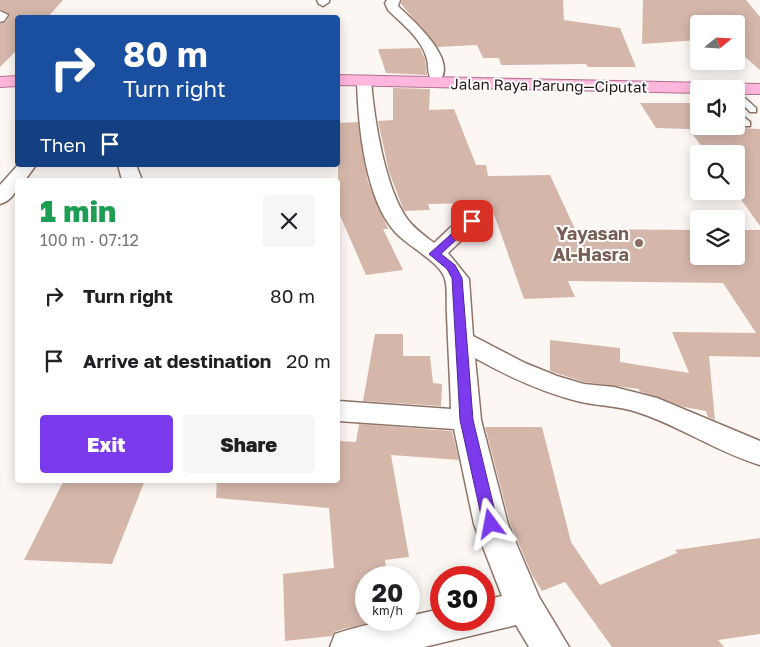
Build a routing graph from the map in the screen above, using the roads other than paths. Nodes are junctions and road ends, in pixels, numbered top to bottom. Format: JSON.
{"nodes":[{"id":1,"x":394,"y":0,"type":"edge"},
{"id":2,"x":340,"y":75,"type":"edge"},
{"id":3,"x":436,"y":76,"type":"junction"},
{"id":4,"x":340,"y":80,"type":"edge"},
{"id":5,"x":364,"y":80,"type":"junction"},
{"id":6,"x":15,"y":81,"type":"edge"},
{"id":7,"x":0,"y":82,"type":"edge"},
{"id":8,"x":760,"y":82,"type":"edge"},
{"id":9,"x":745,"y":84,"type":"edge"},
{"id":10,"x":15,"y":87,"type":"edge"},
{"id":11,"x":690,"y":87,"type":"edge"},
{"id":12,"x":690,"y":87,"type":"edge"},
{"id":13,"x":0,"y":88,"type":"edge"},
{"id":14,"x":745,"y":89,"type":"edge"},
{"id":15,"x":760,"y":89,"type":"edge"},
{"id":16,"x":745,"y":102,"type":"edge"},
{"id":17,"x":756,"y":110,"type":"edge"},
{"id":18,"x":745,"y":122,"type":"edge"},
{"id":19,"x":747,"y":124,"type":"dead end"},
{"id":20,"x":25,"y":167,"type":"edge"},
{"id":21,"x":16,"y":178,"type":"edge"},
{"id":22,"x":15,"y":180,"type":"edge"},
{"id":23,"x":0,"y":198,"type":"edge"},
{"id":24,"x":472,"y":221,"type":"dead end"},
{"id":25,"x":434,"y":254,"type":"junction"},
{"id":26,"x":462,"y":340,"type":"junction"},
{"id":27,"x":340,"y":411,"type":"edge"},
{"id":28,"x":466,"y":420,"type":"junction"},
{"id":29,"x":760,"y":454,"type":"edge"},
{"id":30,"x":525,"y":607,"type":"junction"},
{"id":31,"x":495,"y":614,"type":"edge"},
{"id":32,"x":430,"y":629,"type":"edge"},
{"id":33,"x":349,"y":647,"type":"edge"},
{"id":34,"x":550,"y":647,"type":"edge"}],
"edges":[{"from":1,"to":3,"type":"street"},
{"from":2,"to":3,"type":"highway","name":"Jalan Raya Parung—Ciputat"},
{"from":3,"to":11,"type":"highway","name":"Jalan Raya Parung—Ciputat"},
{"from":4,"to":5,"type":"highway","name":"Jalan Raya Parung—Ciputat"},
{"from":5,"to":12,"type":"highway","name":"Jalan Raya Parung—Ciputat"},
{"from":5,"to":25,"type":"street"},
{"from":6,"to":7,"type":"highway"},
{"from":8,"to":9,"type":"highway","name":"Jalan Raya Parung—Ciputat"},
{"from":10,"to":13,"type":"highway"},
{"from":14,"to":15,"type":"highway","name":"Jalan Raya Parung—Ciputat"},
{"from":16,"to":17,"type":"lane"},
{"from":18,"to":19,"type":"lane"},
{"from":20,"to":21,"type":"street"},
{"from":22,"to":23,"type":"street"},
{"from":24,"to":25,"type":"street"},
{"from":25,"to":26,"type":"street"},
{"from":26,"to":28,"type":"street"},
{"from":26,"to":29,"type":"street"},
{"from":27,"to":28,"type":"street"},
{"from":28,"to":30,"type":"street"},
{"from":30,"to":31,"type":"street"},
{"from":30,"to":34,"type":"street"},
{"from":32,"to":33,"type":"street"}]}
